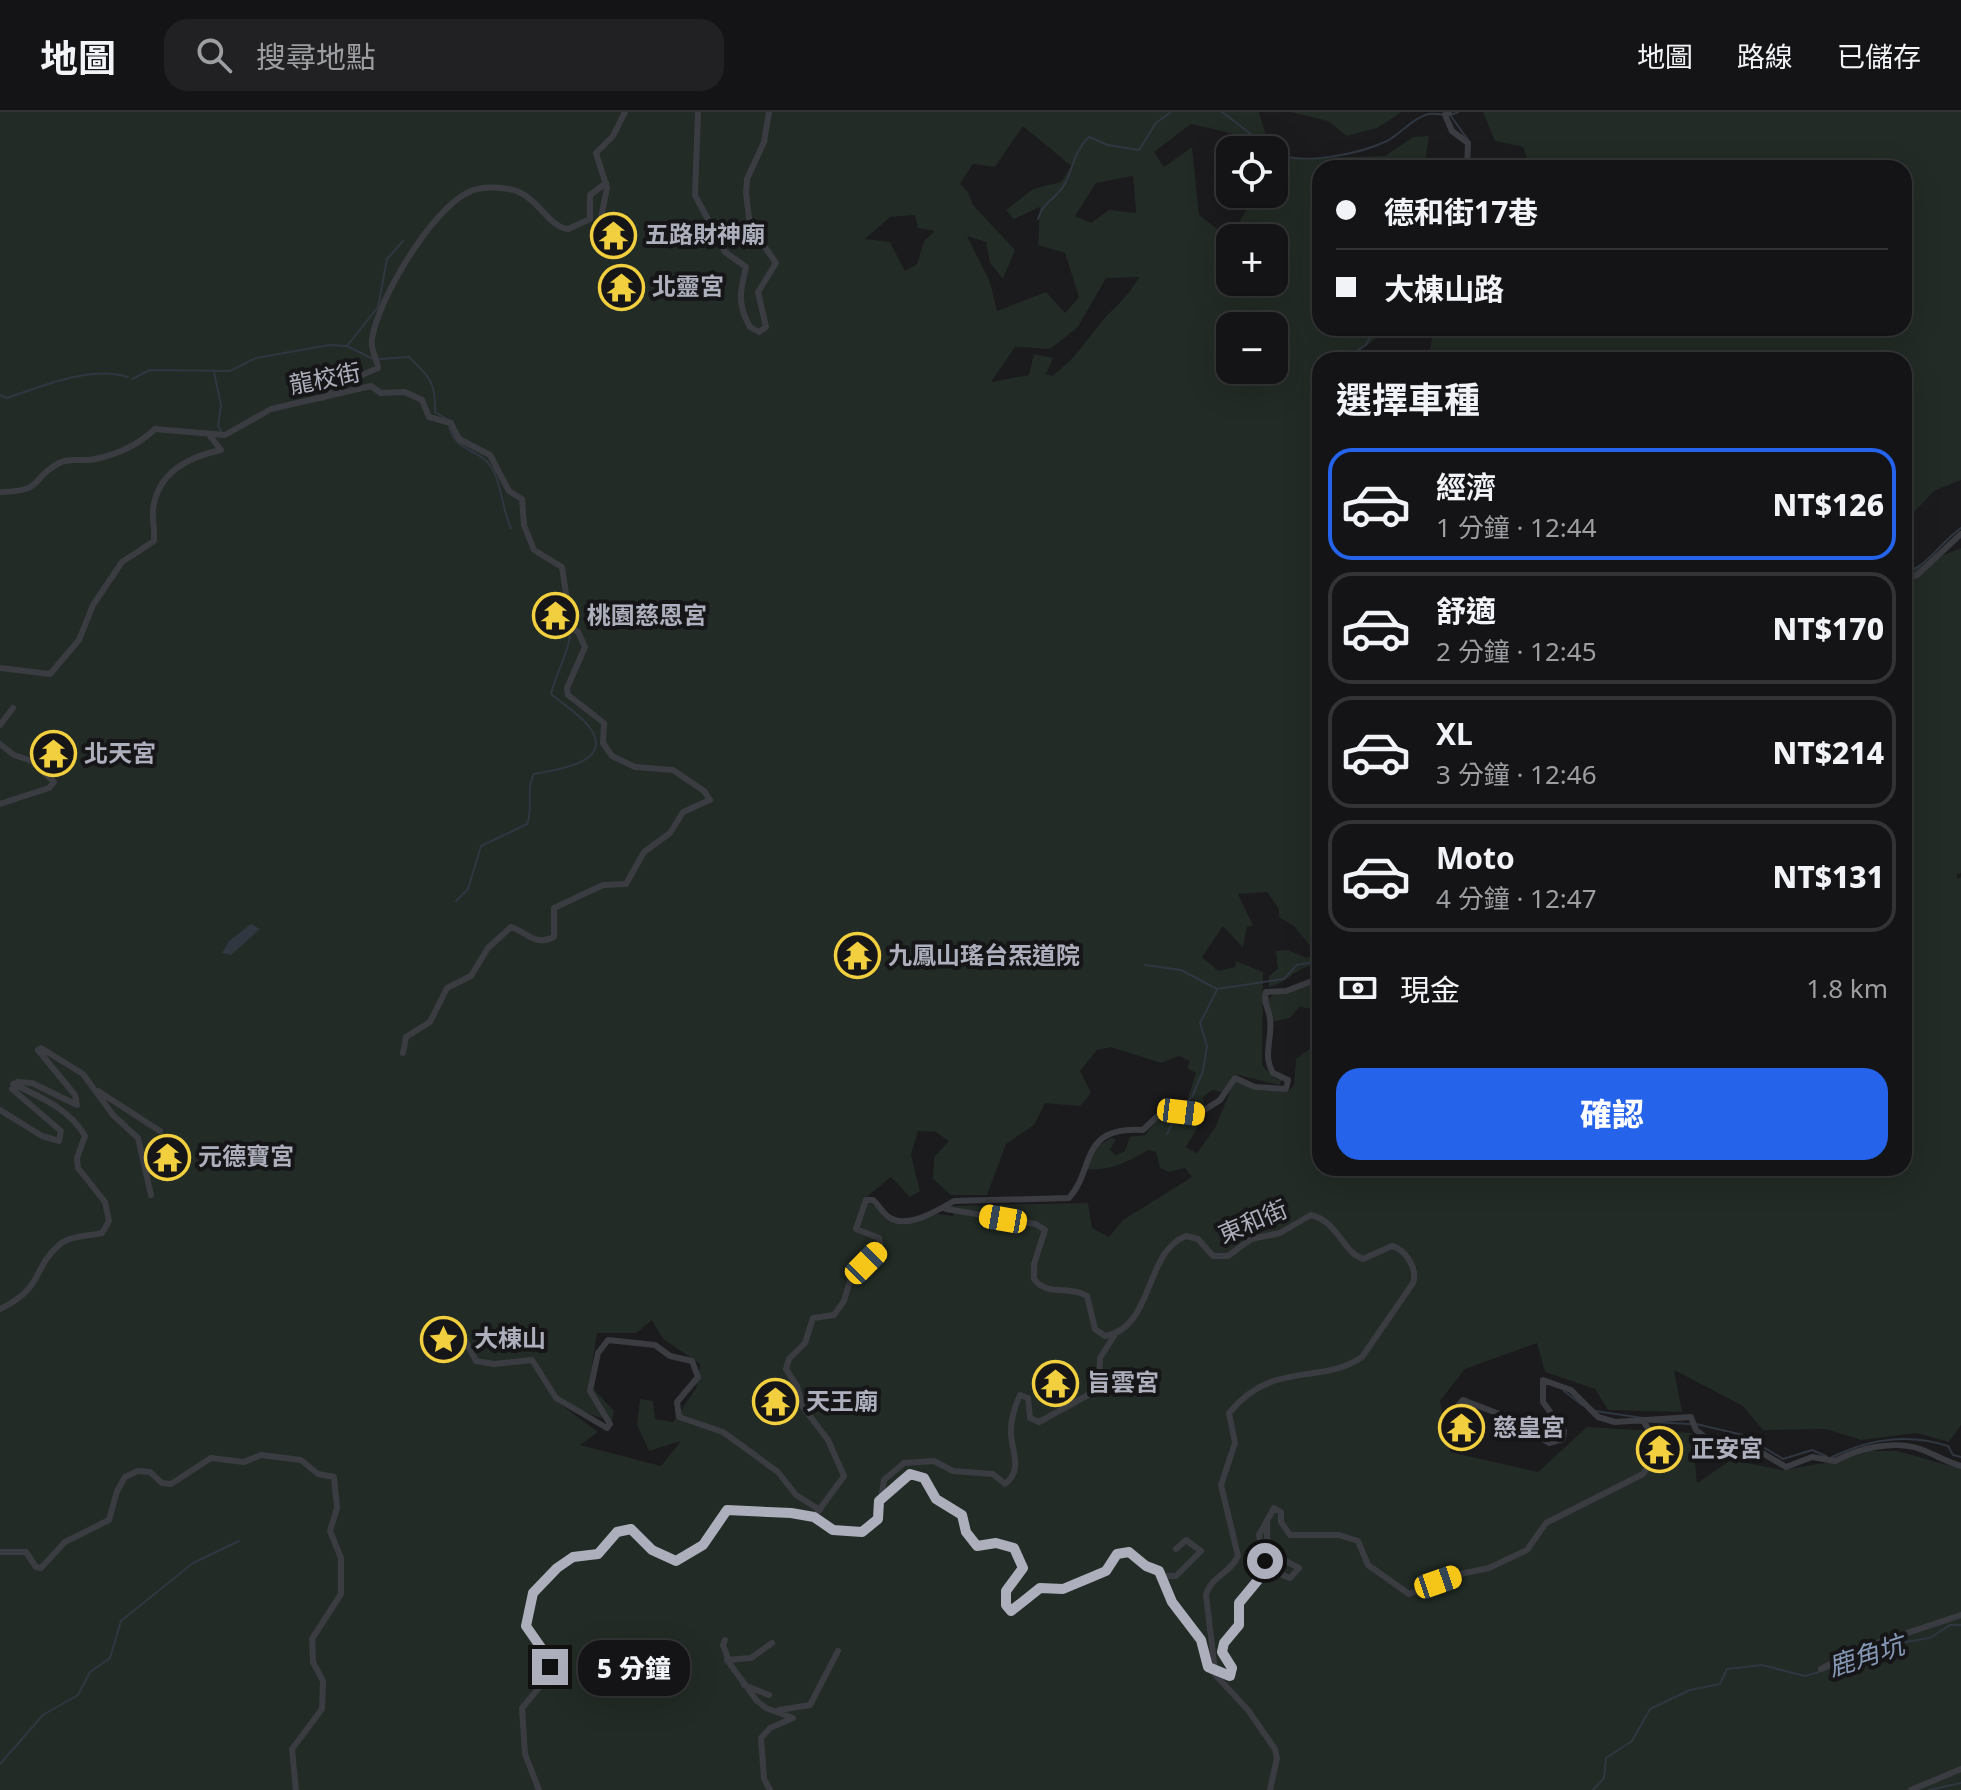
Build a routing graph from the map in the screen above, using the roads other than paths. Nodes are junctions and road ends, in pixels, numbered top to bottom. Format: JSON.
{"nodes":[{"id":1,"x":625,"y":112,"type":"edge"},
{"id":2,"x":698,"y":112,"type":"edge"},
{"id":3,"x":769,"y":112,"type":"edge"},
{"id":4,"x":1447,"y":115,"type":"edge"},
{"id":5,"x":1467,"y":160,"type":"edge"},
{"id":6,"x":606,"y":183,"type":"junction"},
{"id":7,"x":596,"y":243,"type":"dead end"},
{"id":8,"x":322,"y":398,"type":"junction"},
{"id":9,"x":207,"y":434,"type":"junction"},
{"id":10,"x":0,"y":492,"type":"edge"},
{"id":11,"x":1961,"y":534,"type":"edge"},
{"id":12,"x":1912,"y":577,"type":"edge"},
{"id":13,"x":0,"y":668,"type":"edge"},
{"id":14,"x":13,"y":708,"type":"dead end"},
{"id":15,"x":0,"y":725,"type":"edge"},
{"id":16,"x":0,"y":744,"type":"edge"},
{"id":17,"x":0,"y":804,"type":"edge"},
{"id":18,"x":1312,"y":981,"type":"edge"},
{"id":19,"x":403,"y":1053,"type":"dead end"},
{"id":20,"x":13,"y":1084,"type":"junction"},
{"id":21,"x":95,"y":1089,"type":"junction"},
{"id":22,"x":0,"y":1110,"type":"edge"},
{"id":23,"x":160,"y":1131,"type":"dead end"},
{"id":24,"x":151,"y":1195,"type":"dead end"},
{"id":25,"x":946,"y":1209,"type":"junction"},
{"id":26,"x":0,"y":1309,"type":"edge"},
{"id":27,"x":1116,"y":1333,"type":"junction"},
{"id":28,"x":458,"y":1339,"type":"dead end"},
{"id":29,"x":1457,"y":1407,"type":"dead end"},
{"id":30,"x":1649,"y":1421,"type":"junction"},
{"id":31,"x":1961,"y":1466,"type":"edge"},
{"id":32,"x":879,"y":1501,"type":"junction"},
{"id":33,"x":820,"y":1510,"type":"junction"},
{"id":34,"x":814,"y":1517,"type":"junction"},
{"id":35,"x":1267,"y":1517,"type":"junction"},
{"id":36,"x":1176,"y":1549,"type":"dead end"},
{"id":37,"x":0,"y":1552,"type":"edge"},
{"id":38,"x":1276,"y":1572,"type":"dead end"},
{"id":39,"x":1162,"y":1576,"type":"junction"},
{"id":40,"x":1961,"y":1615,"type":"edge"},
{"id":41,"x":725,"y":1640,"type":"dead end"},
{"id":42,"x":772,"y":1643,"type":"dead end"},
{"id":43,"x":838,"y":1651,"type":"dead end"},
{"id":44,"x":727,"y":1660,"type":"junction"},
{"id":45,"x":1821,"y":1669,"type":"dead end"},
{"id":46,"x":1215,"y":1671,"type":"junction"},
{"id":47,"x":744,"y":1673,"type":"dead end"},
{"id":48,"x":744,"y":1685,"type":"junction"},
{"id":49,"x":769,"y":1695,"type":"dead end"},
{"id":50,"x":771,"y":1710,"type":"junction"},
{"id":51,"x":1961,"y":1769,"type":"edge"},
{"id":52,"x":296,"y":1790,"type":"edge"},
{"id":53,"x":539,"y":1790,"type":"edge"},
{"id":54,"x":770,"y":1790,"type":"edge"},
{"id":55,"x":1270,"y":1790,"type":"edge"},
{"id":56,"x":1911,"y":1790,"type":"edge"}],
"edges":[{"from":1,"to":6,"type":"street"},
{"from":2,"to":3,"type":"street"},
{"from":4,"to":5,"type":"street"},
{"from":6,"to":7,"type":"street"},
{"from":6,"to":8,"type":"street"},
{"from":8,"to":9,"type":"street","name":"龍校街"},
{"from":8,"to":19,"type":"street","name":"龍校街"},
{"from":9,"to":10,"type":"street","name":"龍校街"},
{"from":9,"to":13,"type":"street"},
{"from":11,"to":12,"type":"street"},
{"from":14,"to":15,"type":"street"},
{"from":16,"to":17,"type":"street"},
{"from":18,"to":25,"type":"street"},
{"from":20,"to":21,"type":"street"},
{"from":20,"to":22,"type":"street"},
{"from":20,"to":26,"type":"street"},
{"from":21,"to":23,"type":"street"},
{"from":21,"to":24,"type":"street"},
{"from":25,"to":27,"type":"street"},
{"from":25,"to":33,"type":"street"},
{"from":27,"to":32,"type":"street"},
{"from":27,"to":46,"type":"street","name":"東和街"},
{"from":28,"to":33,"type":"street"},
{"from":29,"to":30,"type":"street"},
{"from":30,"to":31,"type":"street"},
{"from":30,"to":35,"type":"street"},
{"from":32,"to":34,"type":"street"},
{"from":32,"to":39,"type":"street"},
{"from":33,"to":34,"type":"street"},
{"from":34,"to":53,"type":"street"},
{"from":35,"to":38,"type":"street"},
{"from":35,"to":46,"type":"street"},
{"from":36,"to":39,"type":"street"},
{"from":37,"to":52,"type":"street"},
{"from":39,"to":46,"type":"street"},
{"from":40,"to":45,"type":"street"},
{"from":41,"to":44,"type":"street"},
{"from":42,"to":44,"type":"street"},
{"from":43,"to":50,"type":"street"},
{"from":44,"to":47,"type":"street"},
{"from":44,"to":48,"type":"street"},
{"from":46,"to":55,"type":"street"},
{"from":48,"to":49,"type":"street"},
{"from":48,"to":50,"type":"street"},
{"from":50,"to":54,"type":"street"},
{"from":51,"to":56,"type":"street"}]}
